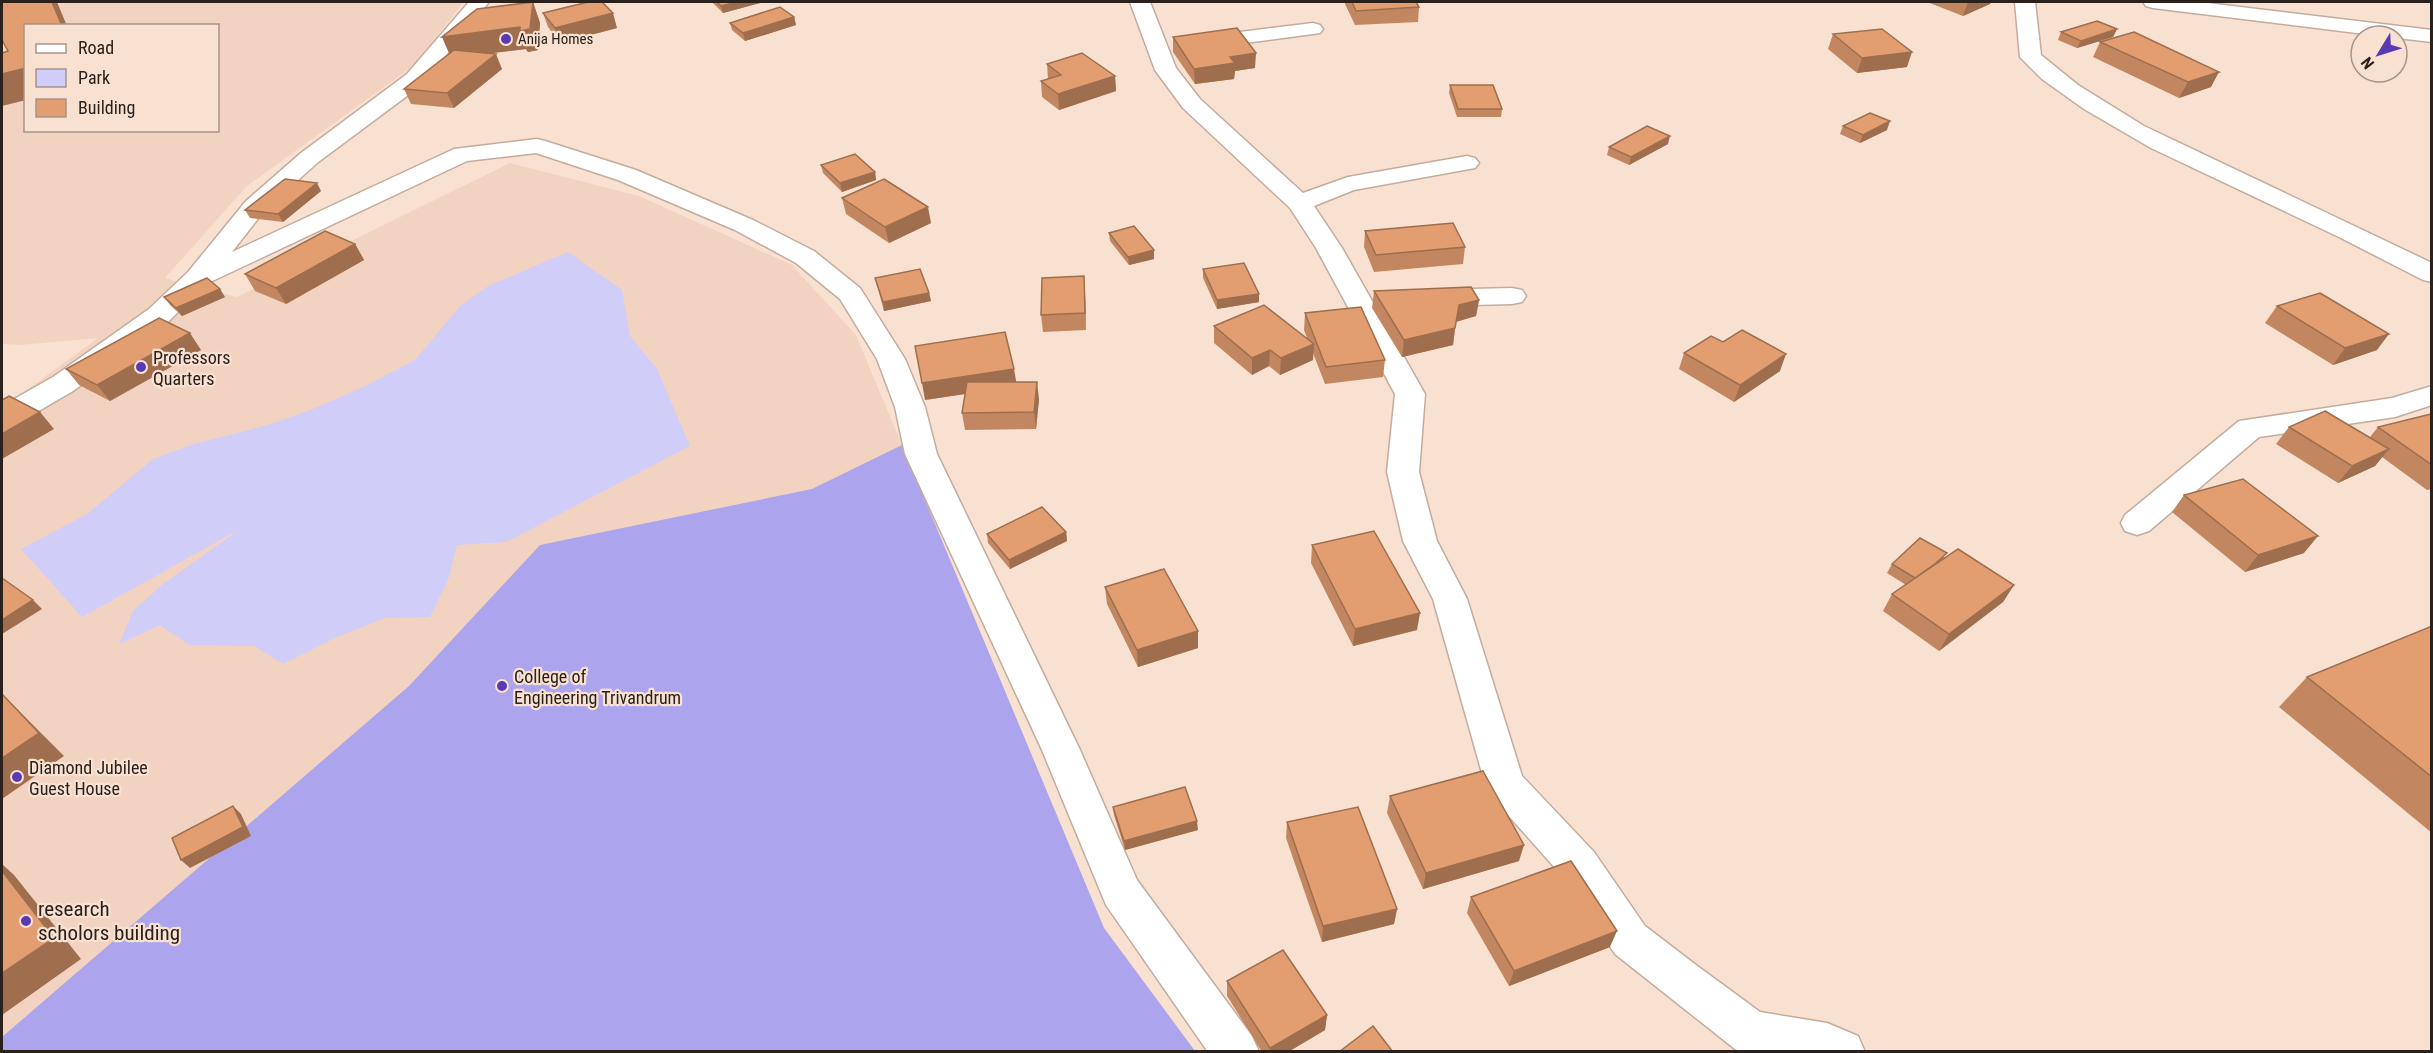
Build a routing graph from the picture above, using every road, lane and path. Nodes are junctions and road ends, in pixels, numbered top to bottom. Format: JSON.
{"nodes":[{"id":1,"x":479,"y":2,"type":"edge"},
{"id":2,"x":1140,"y":2,"type":"edge"},
{"id":3,"x":2025,"y":2,"type":"edge"},
{"id":4,"x":2153,"y":2,"type":"edge"},
{"id":5,"x":1313,"y":29,"type":"dead end"},
{"id":6,"x":2432,"y":36,"type":"edge"},
{"id":7,"x":1157,"y":48,"type":"junction"},
{"id":8,"x":1467,"y":163,"type":"dead end"},
{"id":9,"x":1299,"y":203,"type":"junction"},
{"id":10,"x":2424,"y":263,"type":"edge"},
{"id":11,"x":197,"y":278,"type":"junction"},
{"id":12,"x":1512,"y":296,"type":"dead end"},
{"id":13,"x":1356,"y":300,"type":"junction"},
{"id":14,"x":2432,"y":395,"type":"edge"},
{"id":15,"x":2,"y":418,"type":"edge"},
{"id":16,"x":2137,"y":523,"type":"dead end"},
{"id":17,"x":1236,"y":1052,"type":"edge"},
{"id":18,"x":1842,"y":1052,"type":"edge"}],
"edges":[{"from":1,"to":11,"type":"street"},
{"from":2,"to":7,"type":"street"},
{"from":3,"to":10,"type":"street"},
{"from":4,"to":6,"type":"street"},
{"from":5,"to":7,"type":"street"},
{"from":7,"to":9,"type":"street"},
{"from":8,"to":9,"type":"street"},
{"from":9,"to":13,"type":"street"},
{"from":11,"to":15,"type":"street"},
{"from":11,"to":17,"type":"street"},
{"from":12,"to":13,"type":"street"},
{"from":13,"to":18,"type":"street"},
{"from":14,"to":16,"type":"street"}]}
